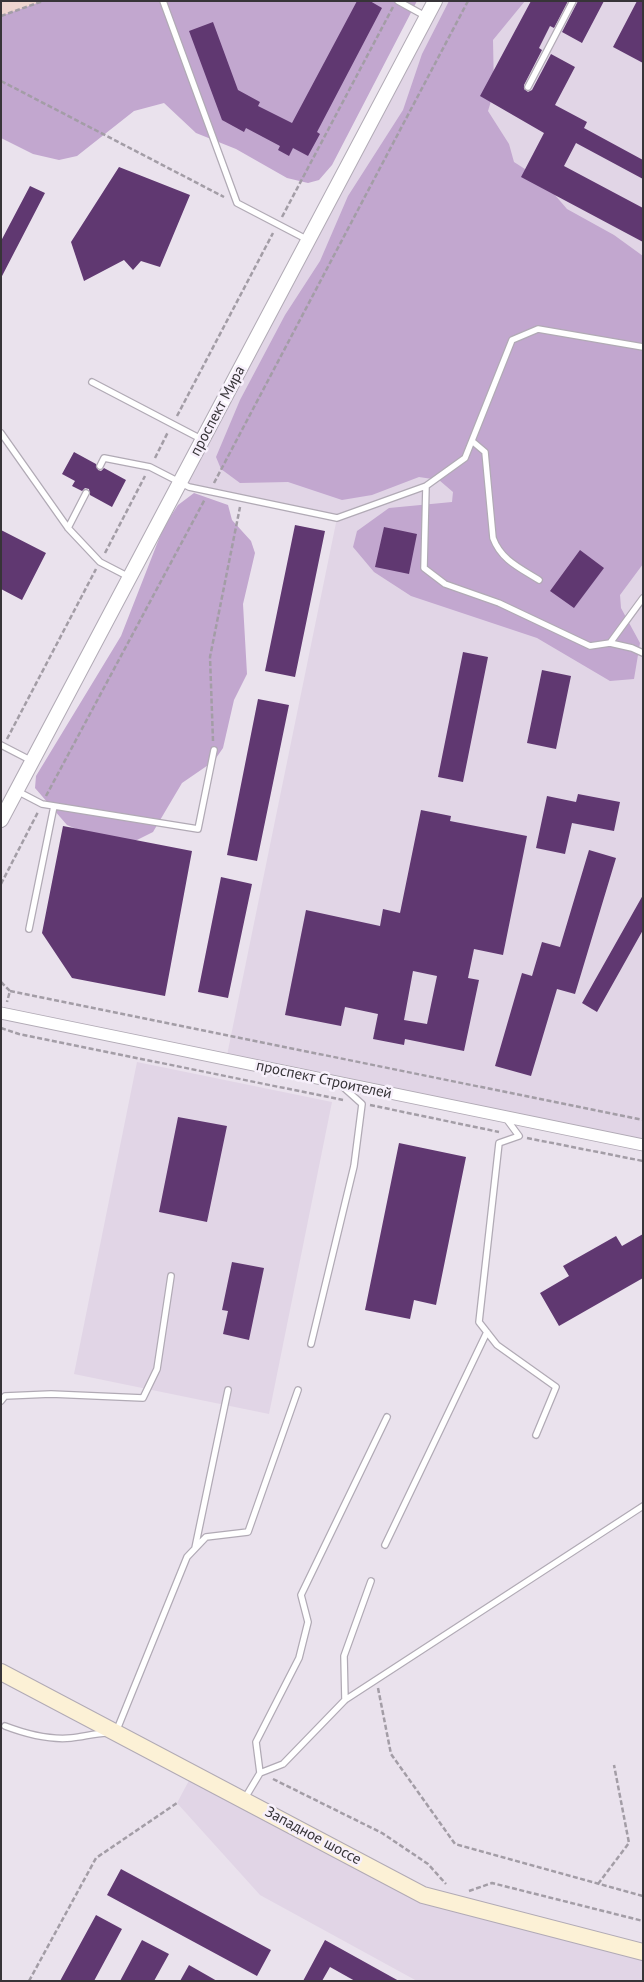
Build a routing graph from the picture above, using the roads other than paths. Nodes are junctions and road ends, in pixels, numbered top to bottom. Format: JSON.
{"nodes":[{"id":1,"x":163,"y":1,"type":"edge"},
{"id":2,"x":397,"y":1,"type":"edge"},
{"id":3,"x":435,"y":1,"type":"edge"},
{"id":4,"x":573,"y":1,"type":"edge"},
{"id":5,"x":427,"y":17,"type":"junction"},
{"id":6,"x":528,"y":87,"type":"dead end"},
{"id":7,"x":308,"y":241,"type":"junction"},
{"id":8,"x":643,"y":347,"type":"edge"},
{"id":9,"x":92,"y":382,"type":"dead end"},
{"id":10,"x":1,"y":433,"type":"edge"},
{"id":11,"x":203,"y":440,"type":"junction"},
{"id":12,"x":472,"y":441,"type":"junction"},
{"id":13,"x":100,"y":466,"type":"dead end"},
{"id":14,"x":180,"y":482,"type":"junction"},
{"id":15,"x":426,"y":486,"type":"junction"},
{"id":16,"x":86,"y":493,"type":"dead end"},
{"id":17,"x":68,"y":528,"type":"junction"},
{"id":18,"x":130,"y":577,"type":"junction"},
{"id":19,"x":539,"y":580,"type":"dead end"},
{"id":20,"x":643,"y":598,"type":"edge"},
{"id":21,"x":610,"y":643,"type":"junction"},
{"id":22,"x":643,"y":654,"type":"edge"},
{"id":23,"x":2,"y":745,"type":"edge"},
{"id":24,"x":214,"y":750,"type":"road end"},
{"id":25,"x":32,"y":761,"type":"junction"},
{"id":26,"x":17,"y":791,"type":"junction"},
{"id":27,"x":54,"y":806,"type":"junction"},
{"id":28,"x":1,"y":820,"type":"edge"},
{"id":29,"x":29,"y":929,"type":"dead end"},
{"id":30,"x":2,"y":1015,"type":"edge"},
{"id":31,"x":339,"y":1083,"type":"junction"},
{"id":32,"x":504,"y":1117,"type":"junction"},
{"id":33,"x":643,"y":1145,"type":"edge"},
{"id":34,"x":171,"y":1276,"type":"dead end"},
{"id":35,"x":487,"y":1332,"type":"junction"},
{"id":36,"x":311,"y":1344,"type":"dead end"},
{"id":37,"x":228,"y":1390,"type":"dead end"},
{"id":38,"x":298,"y":1390,"type":"dead end"},
{"id":39,"x":1,"y":1400,"type":"edge"},
{"id":40,"x":387,"y":1417,"type":"dead end"},
{"id":41,"x":536,"y":1435,"type":"dead end"},
{"id":42,"x":643,"y":1506,"type":"edge"},
{"id":43,"x":385,"y":1545,"type":"dead end"},
{"id":44,"x":195,"y":1548,"type":"junction"},
{"id":45,"x":371,"y":1581,"type":"dead end"},
{"id":46,"x":1,"y":1672,"type":"edge"},
{"id":47,"x":345,"y":1700,"type":"junction"},
{"id":48,"x":5,"y":1726,"type":"dead end"},
{"id":49,"x":116,"y":1733,"type":"junction"},
{"id":50,"x":260,"y":1773,"type":"junction"},
{"id":51,"x":244,"y":1800,"type":"junction"},
{"id":52,"x":643,"y":1952,"type":"edge"}],
"edges":[{"from":1,"to":7,"type":"lane"},
{"from":2,"to":5,"type":"lane"},
{"from":3,"to":5,"type":"street","name":"проспект Мира"},
{"from":4,"to":6,"type":"lane"},
{"from":5,"to":7,"type":"street","name":"проспект Мира"},
{"from":7,"to":11,"type":"street","name":"проспект Мира"},
{"from":8,"to":12,"type":"lane"},
{"from":9,"to":11,"type":"lane"},
{"from":10,"to":17,"type":"lane"},
{"from":11,"to":14,"type":"street","name":"проспект Мира"},
{"from":12,"to":15,"type":"lane"},
{"from":12,"to":19,"type":"lane"},
{"from":13,"to":14,"type":"lane"},
{"from":14,"to":15,"type":"lane"},
{"from":14,"to":18,"type":"street","name":"проспект Мира"},
{"from":15,"to":21,"type":"lane"},
{"from":16,"to":17,"type":"lane"},
{"from":17,"to":18,"type":"lane"},
{"from":18,"to":25,"type":"street","name":"проспект Мира"},
{"from":20,"to":21,"type":"lane"},
{"from":21,"to":22,"type":"lane"},
{"from":23,"to":25,"type":"lane"},
{"from":24,"to":27,"type":"lane"},
{"from":25,"to":26,"type":"street","name":"проспект Мира"},
{"from":26,"to":27,"type":"lane"},
{"from":26,"to":28,"type":"street","name":"проспект Мира"},
{"from":27,"to":29,"type":"lane"},
{"from":30,"to":31,"type":"street","name":"проспект Строителей"},
{"from":31,"to":32,"type":"street","name":"проспект Строителей"},
{"from":31,"to":36,"type":"lane"},
{"from":32,"to":33,"type":"street","name":"проспект Строителей"},
{"from":32,"to":35,"type":"lane"},
{"from":34,"to":39,"type":"lane"},
{"from":35,"to":41,"type":"lane"},
{"from":35,"to":43,"type":"lane"},
{"from":37,"to":44,"type":"lane"},
{"from":38,"to":44,"type":"lane"},
{"from":40,"to":50,"type":"lane"},
{"from":42,"to":47,"type":"lane"},
{"from":44,"to":49,"type":"lane"},
{"from":45,"to":47,"type":"lane"},
{"from":46,"to":49,"type":"main road","name":"Западное шоссе"},
{"from":47,"to":50,"type":"lane"},
{"from":48,"to":49,"type":"lane"},
{"from":49,"to":51,"type":"main road","name":"Западное шоссе"},
{"from":50,"to":51,"type":"lane"},
{"from":51,"to":52,"type":"main road","name":"Западное шоссе"}]}
